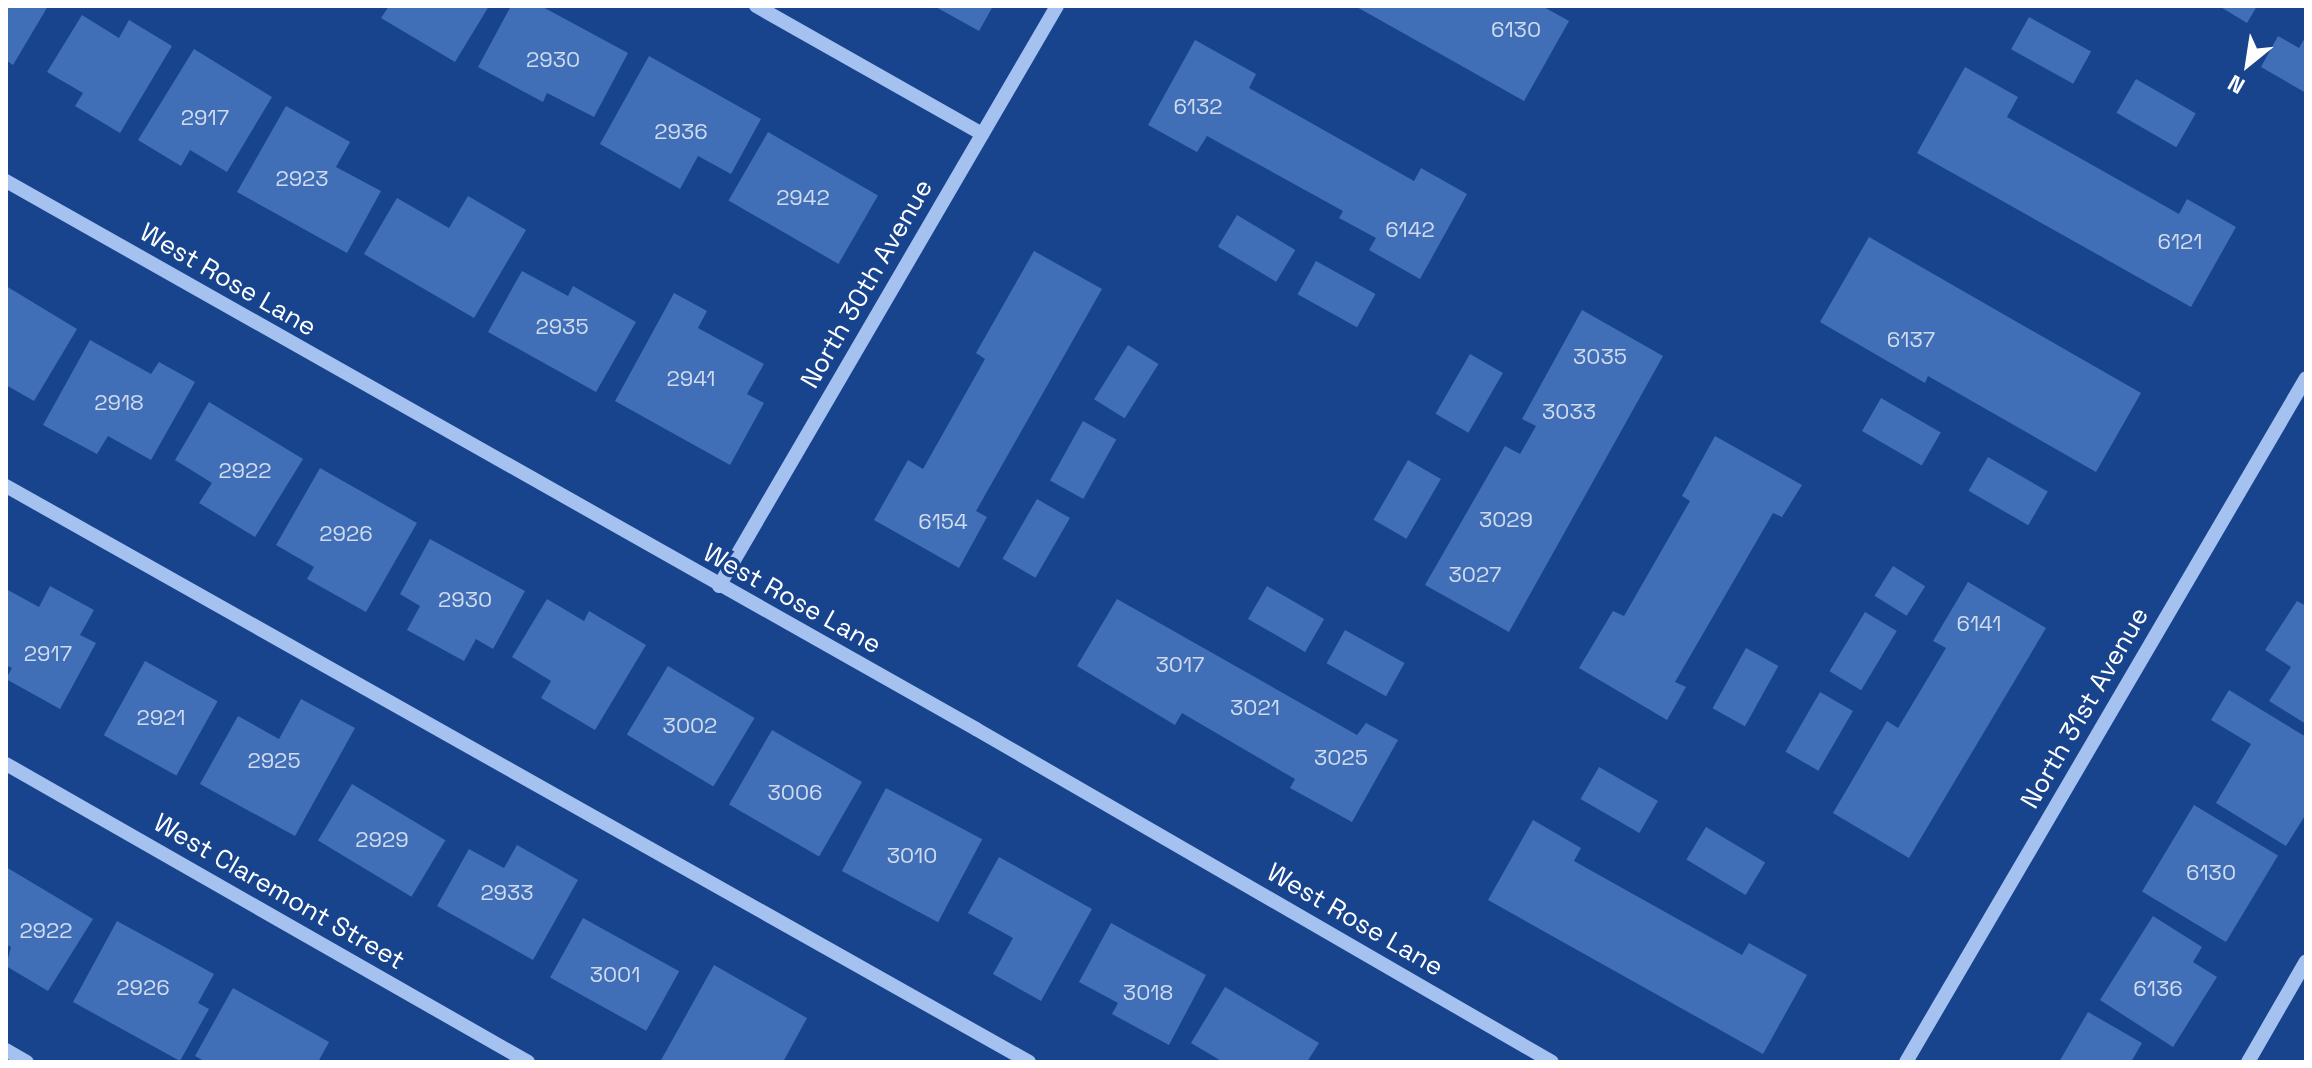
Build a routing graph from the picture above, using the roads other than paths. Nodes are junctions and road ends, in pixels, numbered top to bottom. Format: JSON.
{"nodes":[{"id":1,"x":756,"y":6,"type":"edge"},
{"id":2,"x":1057,"y":6,"type":"edge"},
{"id":3,"x":982,"y":134,"type":"junction"},
{"id":4,"x":6,"y":181,"type":"edge"},
{"id":5,"x":2306,"y":378,"type":"edge"},
{"id":6,"x":6,"y":486,"type":"edge"},
{"id":7,"x":719,"y":586,"type":"junction"},
{"id":8,"x":6,"y":764,"type":"edge"},
{"id":9,"x":2306,"y":961,"type":"edge"},
{"id":10,"x":6,"y":1050,"type":"edge"},
{"id":11,"x":27,"y":1062,"type":"edge"},
{"id":12,"x":528,"y":1062,"type":"edge"},
{"id":13,"x":1029,"y":1062,"type":"edge"},
{"id":14,"x":1552,"y":1062,"type":"edge"},
{"id":15,"x":1906,"y":1062,"type":"edge"},
{"id":16,"x":2248,"y":1062,"type":"edge"}],
"edges":[{"from":1,"to":3,"type":"street"},
{"from":2,"to":3,"type":"street","name":"North 30th Avenue"},
{"from":3,"to":7,"type":"street","name":"North 30th Avenue"},
{"from":4,"to":7,"type":"street","name":"West Rose Lane"},
{"from":5,"to":15,"type":"street","name":"North 31st Avenue"},
{"from":6,"to":13,"type":"street"},
{"from":7,"to":14,"type":"street","name":"West Rose Lane"},
{"from":8,"to":12,"type":"street","name":"West Claremont Street"},
{"from":9,"to":16,"type":"street"},
{"from":10,"to":11,"type":"street"}]}
